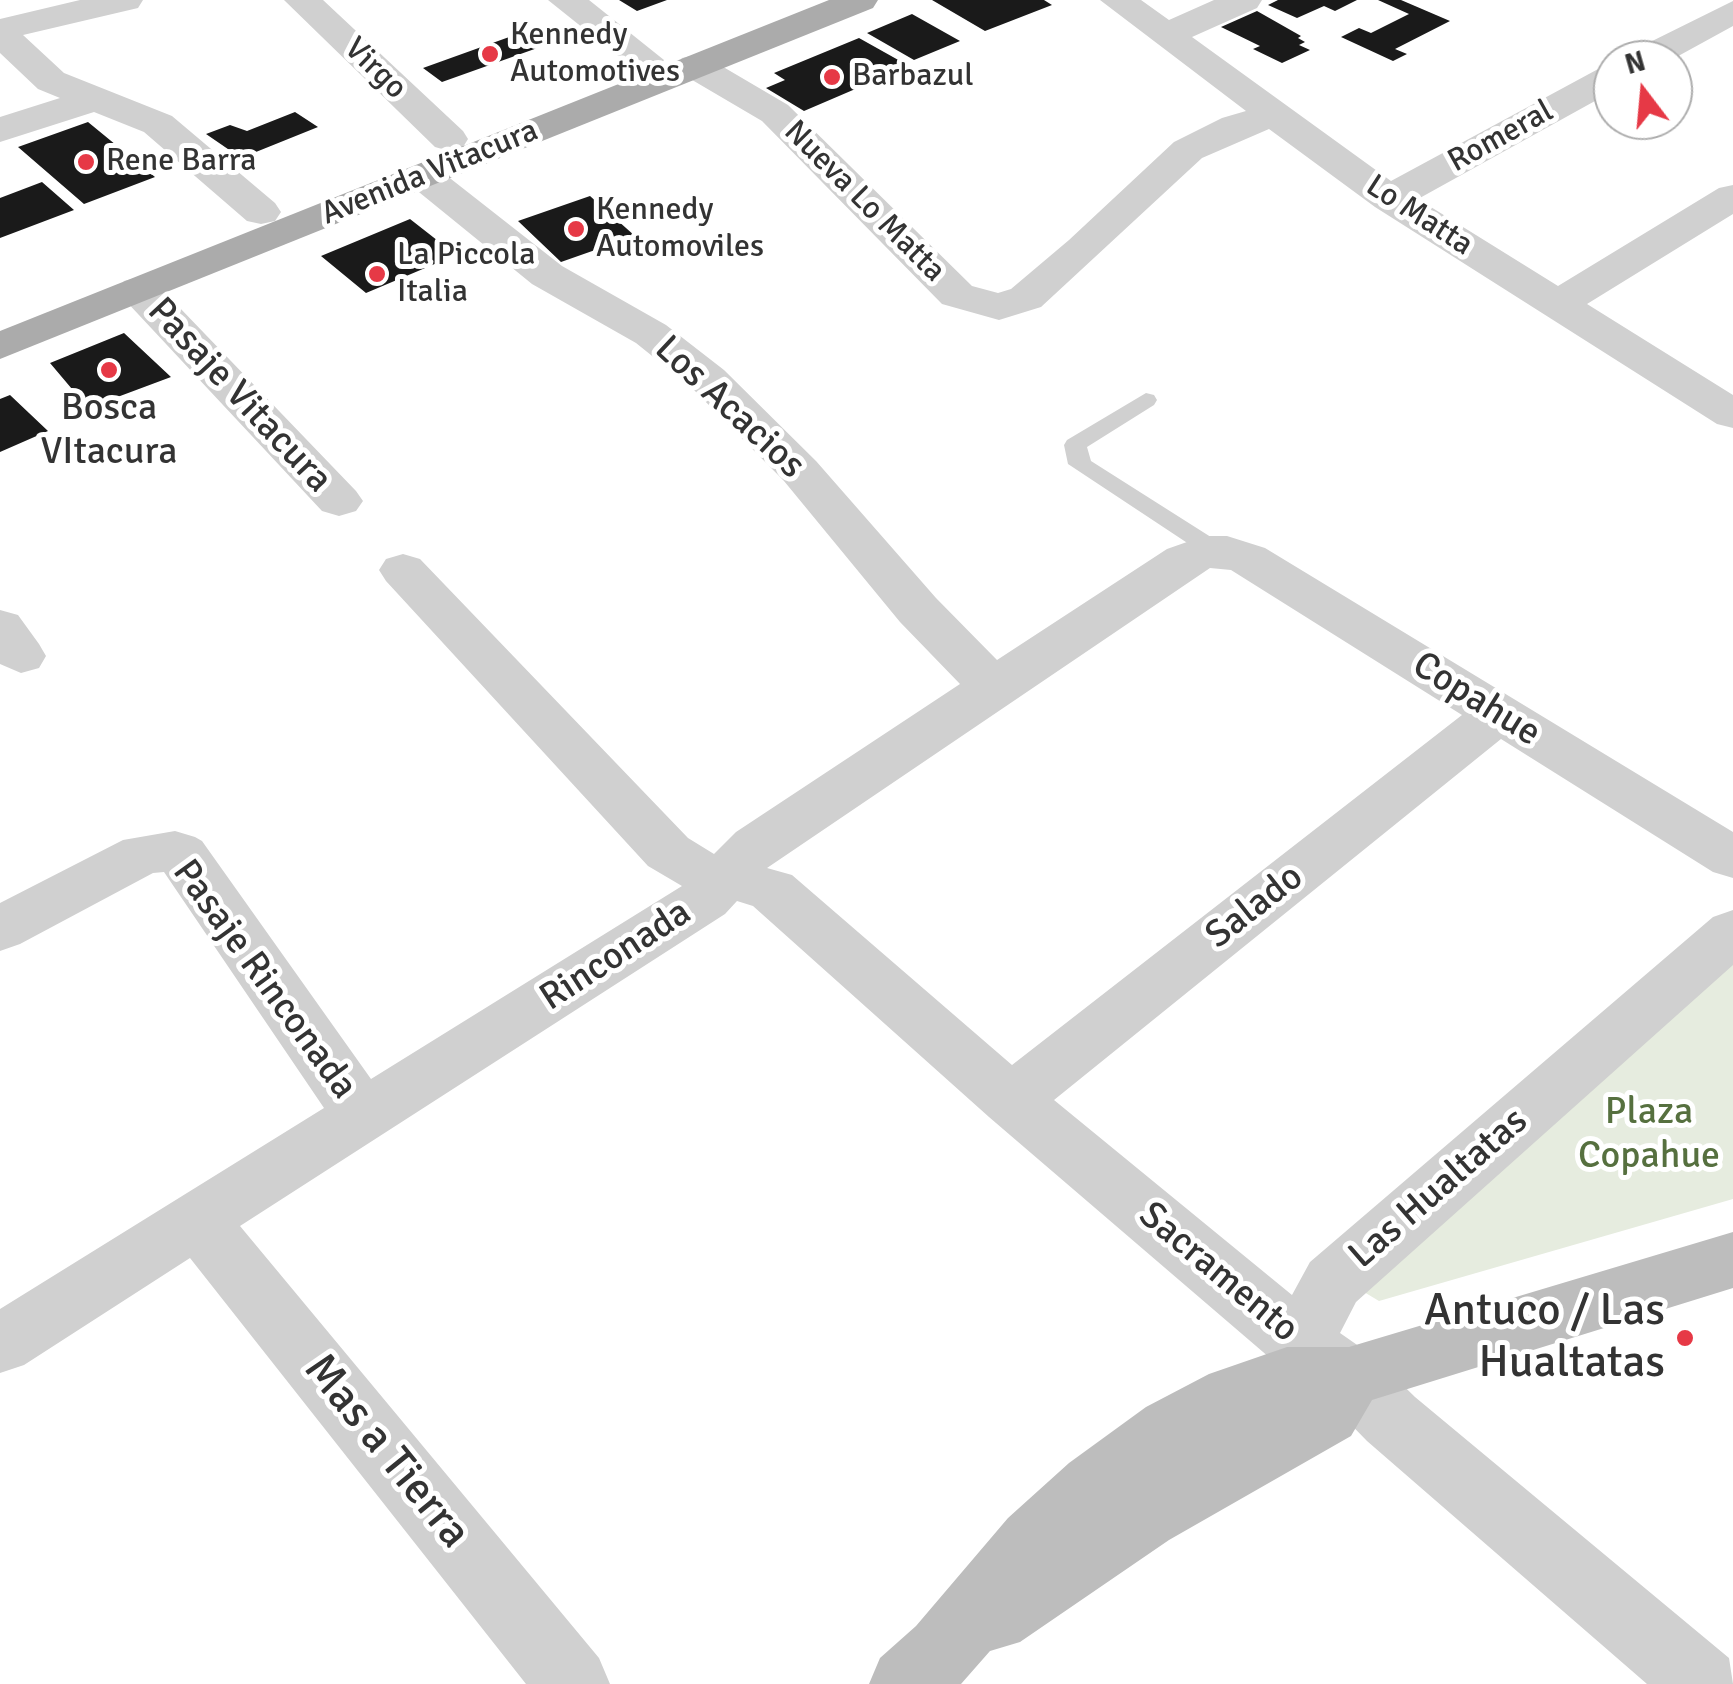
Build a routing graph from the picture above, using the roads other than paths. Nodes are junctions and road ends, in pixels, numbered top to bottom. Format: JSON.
{"nodes":[{"id":1,"x":126,"y":0,"type":"edge"},
{"id":2,"x":302,"y":0,"type":"edge"},
{"id":3,"x":566,"y":0,"type":"edge"},
{"id":4,"x":799,"y":0,"type":"edge"},
{"id":5,"x":860,"y":0,"type":"edge"},
{"id":6,"x":1118,"y":0,"type":"edge"},
{"id":7,"x":1244,"y":0,"type":"edge"},
{"id":8,"x":1684,"y":4,"type":"dead end"},
{"id":9,"x":1726,"y":15,"type":"edge"},
{"id":10,"x":0,"y":32,"type":"edge"},
{"id":11,"x":1166,"y":35,"type":"junction"},
{"id":12,"x":1679,"y":40,"type":"edge"},
{"id":13,"x":646,"y":60,"type":"junction"},
{"id":14,"x":695,"y":66,"type":"junction"},
{"id":15,"x":1593,"y":87,"type":"edge"},
{"id":16,"x":96,"y":99,"type":"junction"},
{"id":17,"x":1276,"y":115,"type":"junction"},
{"id":18,"x":0,"y":130,"type":"edge"},
{"id":19,"x":449,"y":139,"type":"junction"},
{"id":20,"x":423,"y":176,"type":"junction"},
{"id":21,"x":1733,"y":197,"type":"edge"},
{"id":22,"x":1388,"y":198,"type":"junction"},
{"id":23,"x":261,"y":212,"type":"junction"},
{"id":24,"x":139,"y":290,"type":"junction"},
{"id":25,"x":1557,"y":304,"type":"junction"},
{"id":26,"x":0,"y":316,"type":"edge"},
{"id":27,"x":0,"y":346,"type":"edge"},
{"id":28,"x":1146,"y":400,"type":"dead end"},
{"id":29,"x":1733,"y":414,"type":"edge"},
{"id":30,"x":339,"y":501,"type":"dead end"},
{"id":31,"x":1216,"y":551,"type":"junction"},
{"id":32,"x":404,"y":570,"type":"dead end"},
{"id":33,"x":994,"y":688,"type":"junction"},
{"id":34,"x":1498,"y":714,"type":"junction"},
{"id":35,"x":1733,"y":858,"type":"edge"},
{"id":36,"x":726,"y":878,"type":"junction"},
{"id":37,"x":0,"y":929,"type":"edge"},
{"id":38,"x":1733,"y":932,"type":"edge"},
{"id":39,"x":1011,"y":1100,"type":"junction"},
{"id":40,"x":364,"y":1117,"type":"junction"},
{"id":41,"x":198,"y":1221,"type":"junction"},
{"id":42,"x":1733,"y":1260,"type":"edge"},
{"id":43,"x":0,"y":1344,"type":"edge"},
{"id":44,"x":1325,"y":1360,"type":"junction"},
{"id":45,"x":940,"y":1673,"type":"edge"},
{"id":46,"x":574,"y":1684,"type":"edge"},
{"id":47,"x":1703,"y":1684,"type":"edge"}],
"edges":[{"from":1,"to":10,"type":"street"},
{"from":2,"to":19,"type":"street","name":"Virgo"},
{"from":3,"to":13,"type":"street"},
{"from":4,"to":13,"type":"main road","name":"Avenida Vitacura"},
{"from":5,"to":14,"type":"main road","name":"Avenida Vitacura"},
{"from":6,"to":11,"type":"street","name":"Lo Matta"},
{"from":7,"to":11,"type":"street"},
{"from":8,"to":9,"type":"street"},
{"from":9,"to":12,"type":"street"},
{"from":10,"to":16,"type":"street"},
{"from":11,"to":17,"type":"street","name":"Lo Matta"},
{"from":13,"to":19,"type":"main road","name":"Avenida Vitacura"},
{"from":14,"to":17,"type":"street","name":"Nueva Lo Matta"},
{"from":14,"to":20,"type":"main road","name":"Avenida Vitacura"},
{"from":15,"to":22,"type":"street","name":"Romeral"},
{"from":16,"to":18,"type":"street"},
{"from":16,"to":23,"type":"street"},
{"from":17,"to":22,"type":"street","name":"Lo Matta"},
{"from":19,"to":23,"type":"main road","name":"Avenida Vitacura"},
{"from":20,"to":24,"type":"main road","name":"Avenida Vitacura"},
{"from":20,"to":33,"type":"street","name":"Los Acacios"},
{"from":21,"to":25,"type":"street"},
{"from":22,"to":25,"type":"street","name":"Lo Matta"},
{"from":23,"to":26,"type":"main road","name":"Avenida Vitacura"},
{"from":24,"to":27,"type":"main road","name":"Avenida Vitacura"},
{"from":24,"to":30,"type":"street","name":"Pasaje Vitacura"},
{"from":25,"to":29,"type":"street","name":"Lo Matta"},
{"from":28,"to":31,"type":"lane"},
{"from":31,"to":33,"type":"street","name":"Rinconada"},
{"from":31,"to":34,"type":"street","name":"Copahue"},
{"from":32,"to":36,"type":"street"},
{"from":33,"to":36,"type":"street","name":"Rinconada"},
{"from":34,"to":35,"type":"street","name":"Copahue"},
{"from":34,"to":39,"type":"street","name":"Salado"},
{"from":36,"to":39,"type":"street","name":"Sacramento"},
{"from":36,"to":40,"type":"street","name":"Rinconada"},
{"from":37,"to":40,"type":"street","name":"Pasaje Rinconada"},
{"from":38,"to":44,"type":"street","name":"Las Hualtatas"},
{"from":39,"to":44,"type":"street","name":"Sacramento"},
{"from":40,"to":41,"type":"street","name":"Rinconada"},
{"from":41,"to":43,"type":"street","name":"Rinconada"},
{"from":41,"to":46,"type":"street","name":"Mas a Tierra"},
{"from":42,"to":44,"type":"street"},
{"from":44,"to":45,"type":"street","name":"Las Hualtatas"},
{"from":44,"to":47,"type":"street","name":"Sacramento"}]}
